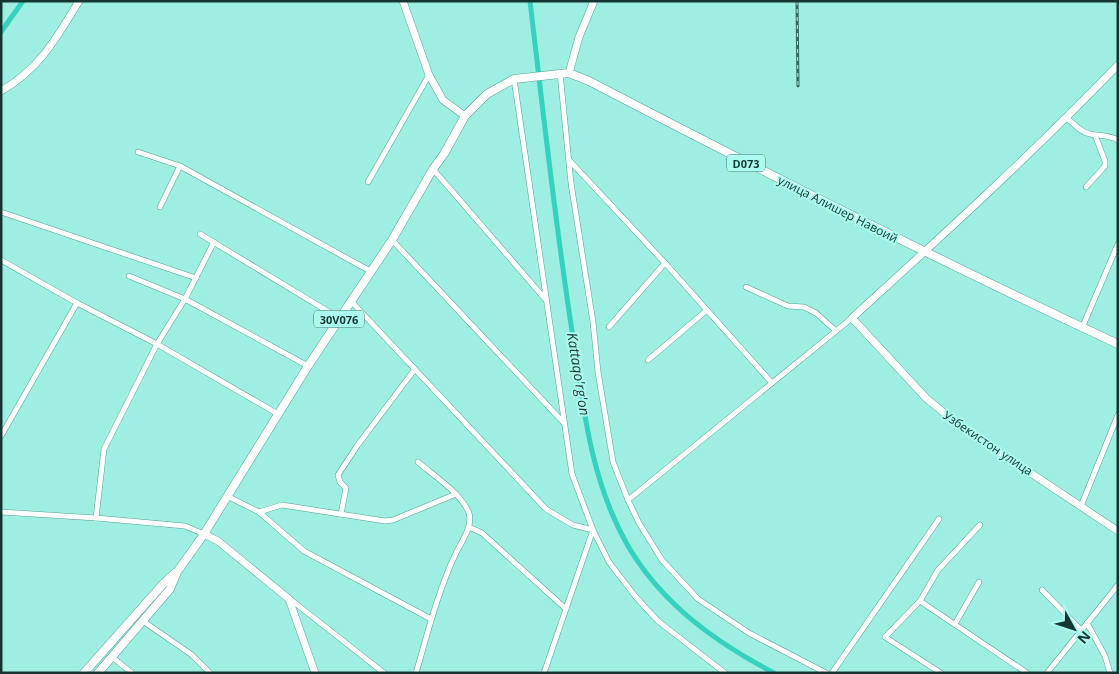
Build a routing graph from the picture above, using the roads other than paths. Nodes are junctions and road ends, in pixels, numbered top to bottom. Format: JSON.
{"nodes":[{"id":1,"x":80,"y":1,"type":"edge"},
{"id":2,"x":402,"y":1,"type":"edge"},
{"id":3,"x":594,"y":1,"type":"edge"},
{"id":4,"x":1118,"y":66,"type":"edge"},
{"id":5,"x":560,"y":72,"type":"junction"},
{"id":6,"x":569,"y":73,"type":"junction"},
{"id":7,"x":429,"y":75,"type":"junction"},
{"id":8,"x":514,"y":79,"type":"junction"},
{"id":9,"x":1,"y":91,"type":"edge"},
{"id":10,"x":465,"y":116,"type":"junction"},
{"id":11,"x":1067,"y":118,"type":"junction"},
{"id":12,"x":1095,"y":135,"type":"junction"},
{"id":13,"x":1118,"y":140,"type":"edge"},
{"id":14,"x":138,"y":152,"type":"dead end"},
{"id":15,"x":569,"y":160,"type":"junction"},
{"id":16,"x":180,"y":166,"type":"junction"},
{"id":17,"x":433,"y":169,"type":"junction"},
{"id":18,"x":368,"y":182,"type":"dead end"},
{"id":19,"x":1086,"y":187,"type":"dead end"},
{"id":20,"x":160,"y":207,"type":"dead end"},
{"id":21,"x":1,"y":212,"type":"edge"},
{"id":22,"x":200,"y":234,"type":"dead end"},
{"id":23,"x":392,"y":240,"type":"junction"},
{"id":24,"x":214,"y":242,"type":"junction"},
{"id":25,"x":1118,"y":244,"type":"edge"},
{"id":26,"x":924,"y":253,"type":"junction"},
{"id":27,"x":1,"y":260,"type":"edge"},
{"id":28,"x":665,"y":263,"type":"junction"},
{"id":29,"x":370,"y":271,"type":"junction"},
{"id":30,"x":130,"y":276,"type":"dead end"},
{"id":31,"x":196,"y":278,"type":"junction"},
{"id":32,"x":746,"y":287,"type":"dead end"},
{"id":33,"x":185,"y":299,"type":"junction"},
{"id":34,"x":350,"y":300,"type":"junction"},
{"id":35,"x":547,"y":300,"type":"junction"},
{"id":36,"x":77,"y":303,"type":"junction"},
{"id":37,"x":707,"y":310,"type":"junction"},
{"id":38,"x":339,"y":318,"type":"junction"},
{"id":39,"x":852,"y":318,"type":"junction"},
{"id":40,"x":609,"y":327,"type":"dead end"},
{"id":41,"x":1082,"y":328,"type":"junction"},
{"id":42,"x":836,"y":331,"type":"junction"},
{"id":43,"x":157,"y":344,"type":"junction"},
{"id":44,"x":1118,"y":344,"type":"edge"},
{"id":45,"x":648,"y":360,"type":"dead end"},
{"id":46,"x":308,"y":366,"type":"junction"},
{"id":47,"x":415,"y":369,"type":"junction"},
{"id":48,"x":772,"y":383,"type":"junction"},
{"id":49,"x":278,"y":414,"type":"junction"},
{"id":50,"x":1118,"y":415,"type":"edge"},
{"id":51,"x":565,"y":423,"type":"junction"},
{"id":52,"x":1,"y":436,"type":"edge"},
{"id":53,"x":418,"y":462,"type":"dead end"},
{"id":54,"x":456,"y":494,"type":"junction"},
{"id":55,"x":226,"y":496,"type":"junction"},
{"id":56,"x":628,"y":500,"type":"junction"},
{"id":57,"x":1081,"y":506,"type":"junction"},
{"id":58,"x":1,"y":512,"type":"edge"},
{"id":59,"x":259,"y":512,"type":"junction"},
{"id":60,"x":341,"y":514,"type":"junction"},
{"id":61,"x":96,"y":518,"type":"junction"},
{"id":62,"x":939,"y":519,"type":"dead end"},
{"id":63,"x":980,"y":524,"type":"dead end"},
{"id":64,"x":469,"y":527,"type":"junction"},
{"id":65,"x":593,"y":530,"type":"junction"},
{"id":66,"x":1118,"y":531,"type":"edge"},
{"id":67,"x":204,"y":534,"type":"junction"},
{"id":68,"x":177,"y":572,"type":"junction"},
{"id":69,"x":979,"y":582,"type":"dead end"},
{"id":70,"x":1118,"y":585,"type":"edge"},
{"id":71,"x":1042,"y":590,"type":"dead end"},
{"id":72,"x":289,"y":599,"type":"junction"},
{"id":73,"x":920,"y":601,"type":"junction"},
{"id":74,"x":566,"y":609,"type":"junction"},
{"id":75,"x":431,"y":620,"type":"junction"},
{"id":76,"x":143,"y":621,"type":"junction"},
{"id":77,"x":1087,"y":623,"type":"junction"},
{"id":78,"x":956,"y":624,"type":"junction"},
{"id":79,"x":1081,"y":630,"type":"junction"},
{"id":80,"x":112,"y":657,"type":"junction"},
{"id":81,"x":84,"y":673,"type":"edge"},
{"id":82,"x":98,"y":673,"type":"edge"},
{"id":83,"x":132,"y":673,"type":"edge"},
{"id":84,"x":210,"y":673,"type":"edge"},
{"id":85,"x":315,"y":673,"type":"edge"},
{"id":86,"x":384,"y":673,"type":"edge"},
{"id":87,"x":416,"y":673,"type":"edge"},
{"id":88,"x":544,"y":673,"type":"edge"},
{"id":89,"x":725,"y":673,"type":"edge"},
{"id":90,"x":826,"y":673,"type":"edge"},
{"id":91,"x":832,"y":673,"type":"edge"},
{"id":92,"x":941,"y":673,"type":"edge"},
{"id":93,"x":1027,"y":673,"type":"edge"},
{"id":94,"x":1047,"y":673,"type":"edge"},
{"id":95,"x":1110,"y":673,"type":"edge"}],
"edges":[{"from":1,"to":9,"type":"street"},
{"from":2,"to":7,"type":"street"},
{"from":3,"to":6,"type":"street"},
{"from":4,"to":11,"type":"street"},
{"from":5,"to":6,"type":"main road","name":"улица Алишер Навоий","number":"30V076"},
{"from":5,"to":8,"type":"main road","number":"30V076"},
{"from":5,"to":15,"type":"street"},
{"from":6,"to":26,"type":"main road","name":"улица Алишер Навоий","number":"D073"},
{"from":7,"to":10,"type":"street"},
{"from":7,"to":18,"type":"street"},
{"from":8,"to":10,"type":"main road","number":"30V076"},
{"from":8,"to":35,"type":"street"},
{"from":10,"to":17,"type":"main road","number":"30V076"},
{"from":11,"to":12,"type":"street"},
{"from":11,"to":26,"type":"street"},
{"from":12,"to":13,"type":"street"},
{"from":12,"to":19,"type":"street"},
{"from":14,"to":16,"type":"street"},
{"from":15,"to":28,"type":"street"},
{"from":15,"to":56,"type":"street"},
{"from":16,"to":20,"type":"street"},
{"from":16,"to":29,"type":"street"},
{"from":17,"to":23,"type":"main road","number":"30V076"},
{"from":17,"to":35,"type":"street"},
{"from":21,"to":31,"type":"street"},
{"from":22,"to":24,"type":"street"},
{"from":23,"to":29,"type":"main road","number":"30V076"},
{"from":23,"to":51,"type":"street"},
{"from":24,"to":31,"type":"street"},
{"from":24,"to":38,"type":"street"},
{"from":25,"to":41,"type":"street"},
{"from":26,"to":39,"type":"street"},
{"from":26,"to":41,"type":"main road","name":"улица Алишер Навоий","number":"D073"},
{"from":27,"to":36,"type":"street"},
{"from":28,"to":37,"type":"street"},
{"from":28,"to":40,"type":"street"},
{"from":29,"to":34,"type":"main road","number":"30V076"},
{"from":30,"to":33,"type":"street"},
{"from":31,"to":33,"type":"street"},
{"from":32,"to":42,"type":"street"},
{"from":33,"to":43,"type":"street"},
{"from":33,"to":46,"type":"street"},
{"from":34,"to":38,"type":"main road","number":"30V076"},
{"from":34,"to":47,"type":"street"},
{"from":35,"to":51,"type":"street"},
{"from":36,"to":43,"type":"street"},
{"from":36,"to":52,"type":"street"},
{"from":37,"to":45,"type":"street"},
{"from":37,"to":48,"type":"street"},
{"from":38,"to":46,"type":"main road","number":"30V076"},
{"from":39,"to":42,"type":"street"},
{"from":39,"to":57,"type":"street","name":"Узбекистон улица"},
{"from":41,"to":44,"type":"main road","name":"улица Алишер Навоий","number":"D073"},
{"from":42,"to":48,"type":"street"},
{"from":43,"to":49,"type":"street"},
{"from":43,"to":61,"type":"street"},
{"from":46,"to":49,"type":"main road","number":"30V076"},
{"from":47,"to":60,"type":"street"},
{"from":47,"to":65,"type":"street"},
{"from":48,"to":56,"type":"street"},
{"from":49,"to":55,"type":"main road","number":"30V076"},
{"from":50,"to":57,"type":"street"},
{"from":51,"to":65,"type":"street"},
{"from":53,"to":54,"type":"street"},
{"from":54,"to":60,"type":"street"},
{"from":54,"to":64,"type":"street"},
{"from":55,"to":59,"type":"street"},
{"from":55,"to":67,"type":"main road","number":"30V076"},
{"from":56,"to":90,"type":"street"},
{"from":57,"to":66,"type":"street","name":"Узбекистон улица"},
{"from":58,"to":61,"type":"street"},
{"from":59,"to":60,"type":"street"},
{"from":59,"to":75,"type":"street"},
{"from":61,"to":67,"type":"street"},
{"from":62,"to":91,"type":"street"},
{"from":63,"to":73,"type":"street"},
{"from":64,"to":74,"type":"street"},
{"from":64,"to":75,"type":"street"},
{"from":65,"to":74,"type":"street"},
{"from":65,"to":89,"type":"street"},
{"from":67,"to":68,"type":"main road","number":"30V076"},
{"from":67,"to":72,"type":"street"},
{"from":68,"to":76,"type":"main road","number":"30V076"},
{"from":68,"to":81,"type":"main road","number":"30V076"},
{"from":69,"to":78,"type":"street"},
{"from":70,"to":77,"type":"street"},
{"from":71,"to":79,"type":"street"},
{"from":72,"to":85,"type":"street"},
{"from":72,"to":86,"type":"street"},
{"from":73,"to":78,"type":"street"},
{"from":73,"to":92,"type":"street"},
{"from":74,"to":88,"type":"street"},
{"from":75,"to":87,"type":"street"},
{"from":76,"to":80,"type":"main road","number":"30V076"},
{"from":76,"to":84,"type":"street"},
{"from":77,"to":79,"type":"street"},
{"from":77,"to":95,"type":"street"},
{"from":78,"to":93,"type":"street"},
{"from":79,"to":94,"type":"street"},
{"from":80,"to":82,"type":"main road","number":"30V076"},
{"from":80,"to":83,"type":"street"}]}
